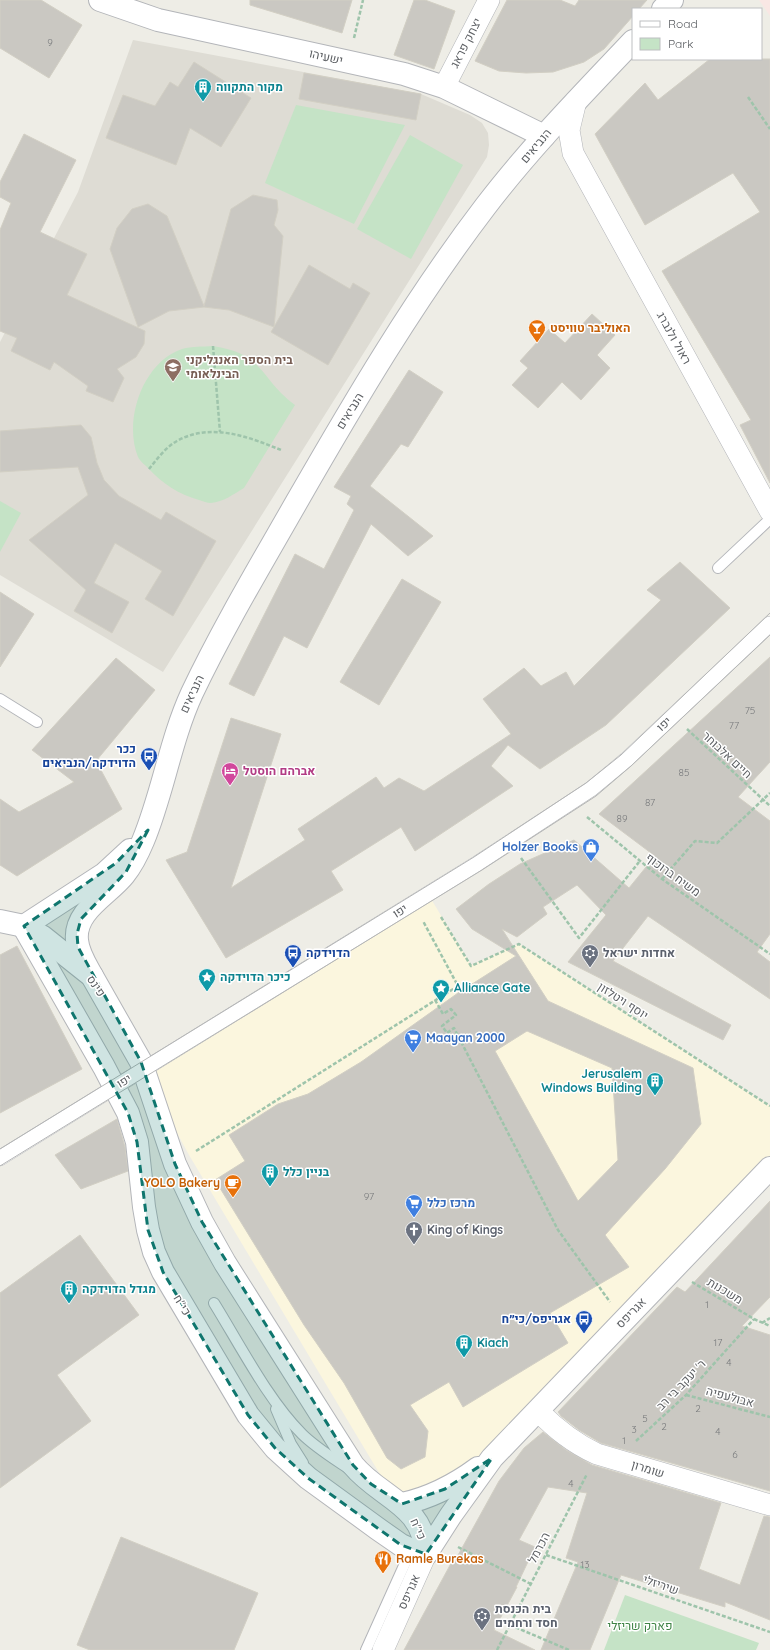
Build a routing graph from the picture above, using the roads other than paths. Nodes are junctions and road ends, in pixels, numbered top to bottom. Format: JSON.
{"nodes":[{"id":1,"x":100,"y":0,"type":"edge"},
{"id":2,"x":489,"y":0,"type":"edge"},
{"id":3,"x":672,"y":0,"type":"edge"},
{"id":4,"x":664,"y":8,"type":"edge"},
{"id":5,"x":632,"y":42,"type":"edge"},
{"id":6,"x":444,"y":87,"type":"junction"},
{"id":7,"x":576,"y":101,"type":"junction"},
{"id":8,"x":544,"y":136,"type":"junction"},
{"id":9,"x":579,"y":166,"type":"junction"},
{"id":10,"x":770,"y":511,"type":"edge"},
{"id":11,"x":770,"y":519,"type":"edge"},
{"id":12,"x":718,"y":568,"type":"dead end"},
{"id":13,"x":770,"y":624,"type":"edge"},
{"id":14,"x":0,"y":699,"type":"edge"},
{"id":15,"x":37,"y":722,"type":"dead end"},
{"id":16,"x":148,"y":830,"type":"junction"},
{"id":17,"x":0,"y":921,"type":"edge"},
{"id":18,"x":24,"y":926,"type":"junction"},
{"id":19,"x":92,"y":976,"type":"junction"},
{"id":20,"x":144,"y":1069,"type":"junction"},
{"id":21,"x":115,"y":1086,"type":"junction"},
{"id":22,"x":0,"y":1158,"type":"edge"},
{"id":23,"x":770,"y":1168,"type":"edge"},
{"id":24,"x":214,"y":1303,"type":"dead end"},
{"id":25,"x":273,"y":1398,"type":"junction"},
{"id":26,"x":538,"y":1411,"type":"junction"},
{"id":27,"x":492,"y":1458,"type":"junction"},
{"id":28,"x":375,"y":1487,"type":"junction"},
{"id":29,"x":327,"y":1494,"type":"junction"},
{"id":30,"x":402,"y":1504,"type":"junction"},
{"id":31,"x":770,"y":1505,"type":"edge"},
{"id":32,"x":418,"y":1552,"type":"junction"},
{"id":33,"x":381,"y":1649,"type":"edge"}],
"edges":[{"from":1,"to":6,"type":"street","name":"ישעיהו"},
{"from":2,"to":6,"type":"street","name":"יצחק פראג"},
{"from":3,"to":4,"type":"street"},
{"from":5,"to":7,"type":"street","name":"הנביאים"},
{"from":6,"to":8,"type":"street","name":"ישעיהו"},
{"from":7,"to":8,"type":"street","name":"הנביאים"},
{"from":7,"to":9,"type":"street","name":"ראול ולנברג"},
{"from":8,"to":9,"type":"street","name":"ראול ולנברג"},
{"from":8,"to":16,"type":"street","name":"הנביאים"},
{"from":9,"to":10,"type":"street","name":"ראול ולנברג"},
{"from":11,"to":12,"type":"lane"},
{"from":13,"to":20,"type":"street","name":"יפו"},
{"from":14,"to":15,"type":"lane"},
{"from":16,"to":18,"type":"street","name":"הנביאים"},
{"from":16,"to":19,"type":"street","name":"הנביאים"},
{"from":17,"to":18,"type":"street","name":"פינס"},
{"from":18,"to":19,"type":"street","name":"פינס"},
{"from":18,"to":21,"type":"street"},
{"from":19,"to":20,"type":"street","name":"פינס"},
{"from":20,"to":21,"type":"street","name":"יפו"},
{"from":20,"to":28,"type":"street","name":"כי\"ח"},
{"from":21,"to":22,"type":"street","name":"יפו"},
{"from":21,"to":29,"type":"street","name":"כי\"ח"},
{"from":23,"to":26,"type":"street","name":"אגריפס"},
{"from":24,"to":25,"type":"lane"},
{"from":25,"to":28,"type":"lane"},
{"from":25,"to":29,"type":"lane"},
{"from":26,"to":27,"type":"street","name":"אגריפס"},
{"from":26,"to":31,"type":"street","name":"שומרון"},
{"from":27,"to":30,"type":"street","name":"אגריפס"},
{"from":27,"to":32,"type":"street","name":"אגריפס"},
{"from":28,"to":30,"type":"street","name":"כי\"ח"},
{"from":29,"to":32,"type":"street","name":"כי\"ח"},
{"from":30,"to":32,"type":"street","name":"כי\"ח"},
{"from":32,"to":33,"type":"street","name":"אגריפס"}]}
